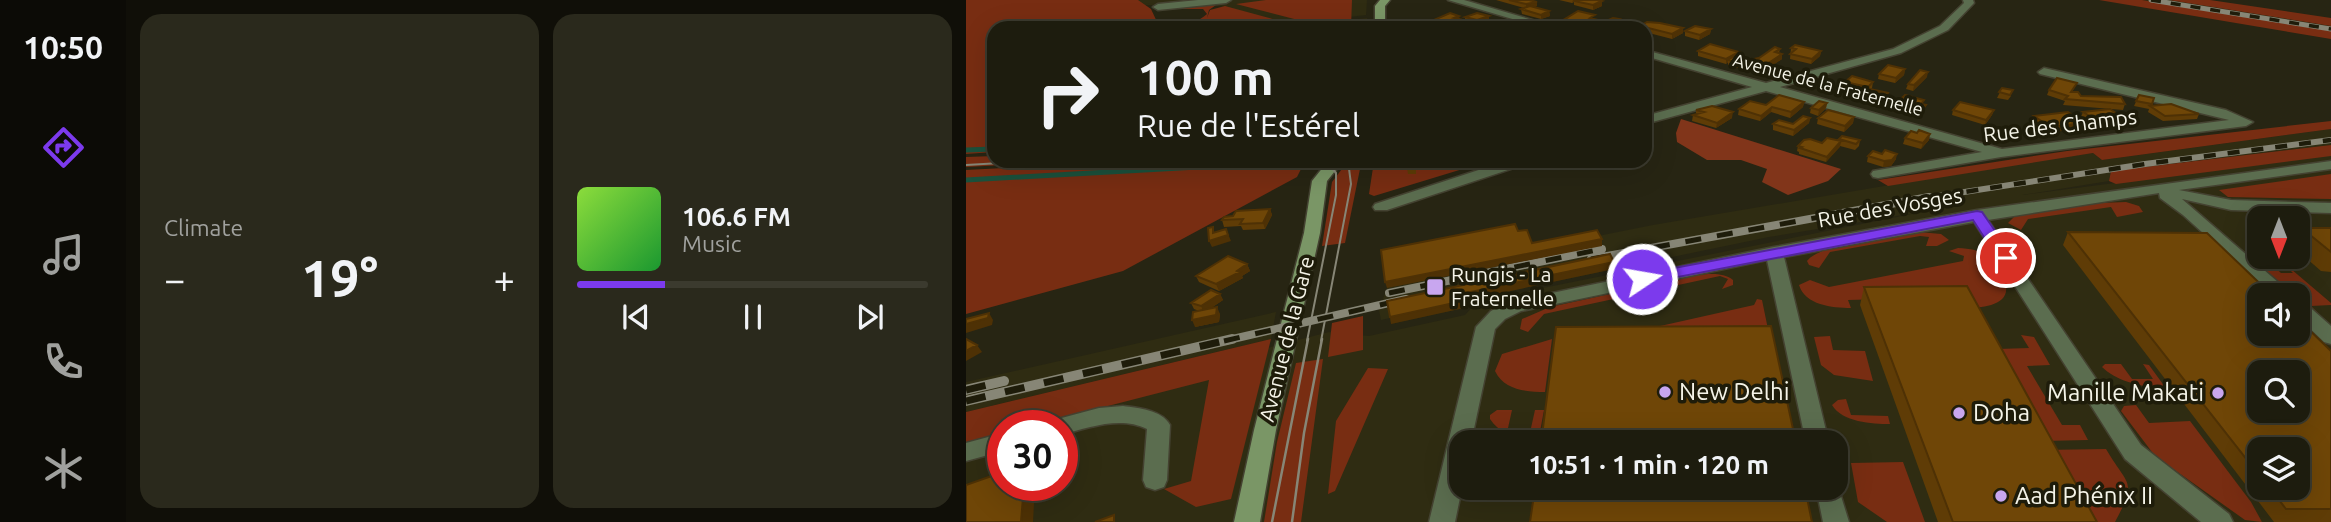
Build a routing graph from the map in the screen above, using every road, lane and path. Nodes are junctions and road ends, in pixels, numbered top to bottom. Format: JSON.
{"nodes":[{"id":1,"x":1226,"y":0,"type":"edge"},
{"id":2,"x":1385,"y":0,"type":"edge"},
{"id":3,"x":1453,"y":0,"type":"edge"},
{"id":4,"x":1968,"y":0,"type":"edge"},
{"id":5,"x":1153,"y":3,"type":"edge"},
{"id":6,"x":1171,"y":17,"type":"dead end"},
{"id":7,"x":1380,"y":21,"type":"edge"},
{"id":8,"x":1530,"y":21,"type":"edge"},
{"id":9,"x":1652,"y":55,"type":"edge"},
{"id":10,"x":2044,"y":72,"type":"dead end"},
{"id":11,"x":1767,"y":87,"type":"junction"},
{"id":12,"x":1652,"y":118,"type":"edge"},
{"id":13,"x":2001,"y":153,"type":"junction"},
{"id":14,"x":2331,"y":164,"type":"edge"},
{"id":15,"x":1330,"y":168,"type":"edge"},
{"id":16,"x":1499,"y":168,"type":"edge"},
{"id":17,"x":1878,"y":174,"type":"dead end"},
{"id":18,"x":2157,"y":190,"type":"junction"},
{"id":19,"x":1381,"y":207,"type":"dead end"},
{"id":20,"x":2331,"y":208,"type":"edge"},
{"id":21,"x":1977,"y":215,"type":"junction"},
{"id":22,"x":1774,"y":252,"type":"junction"},
{"id":23,"x":2270,"y":283,"type":"edge"},
{"id":24,"x":2310,"y":318,"type":"edge"},
{"id":25,"x":2331,"y":337,"type":"edge"},
{"id":26,"x":1078,"y":421,"type":"edge"},
{"id":27,"x":1815,"y":430,"type":"edge"},
{"id":28,"x":987,"y":446,"type":"edge"},
{"id":29,"x":966,"y":452,"type":"edge"},
{"id":30,"x":1155,"y":480,"type":"dead end"},
{"id":31,"x":1831,"y":500,"type":"edge"},
{"id":32,"x":1247,"y":522,"type":"edge"},
{"id":33,"x":1442,"y":522,"type":"edge"},
{"id":34,"x":1836,"y":522,"type":"edge"},
{"id":35,"x":2220,"y":522,"type":"edge"}],
"edges":[{"from":1,"to":5,"type":"street"},
{"from":2,"to":7,"type":"main road"},
{"from":3,"to":8,"type":"street"},
{"from":4,"to":11,"type":"street"},
{"from":5,"to":6,"type":"street"},
{"from":9,"to":11,"type":"street","name":"Avenue de la Fraternelle"},
{"from":10,"to":13,"type":"street","name":"Rue des Champs"},
{"from":11,"to":12,"type":"street"},
{"from":11,"to":13,"type":"street","name":"Avenue de la Fraternelle"},
{"from":13,"to":17,"type":"street","name":"Rue des Champs"},
{"from":14,"to":18,"type":"street","name":"Rue des Vosges"},
{"from":15,"to":32,"type":"main road","name":"Avenue de la Gare"},
{"from":16,"to":19,"type":"street"},
{"from":18,"to":20,"type":"street"},
{"from":18,"to":21,"type":"street","name":"Rue des Vosges"},
{"from":18,"to":23,"type":"street"},
{"from":21,"to":22,"type":"street","name":"Rue des Vosges"},
{"from":21,"to":35,"type":"street"},
{"from":22,"to":27,"type":"street"},
{"from":22,"to":33,"type":"street","name":"Rue des Vosges"},
{"from":24,"to":25,"type":"street"},
{"from":26,"to":30,"type":"street"},
{"from":28,"to":29,"type":"street"},
{"from":31,"to":34,"type":"street"}]}
